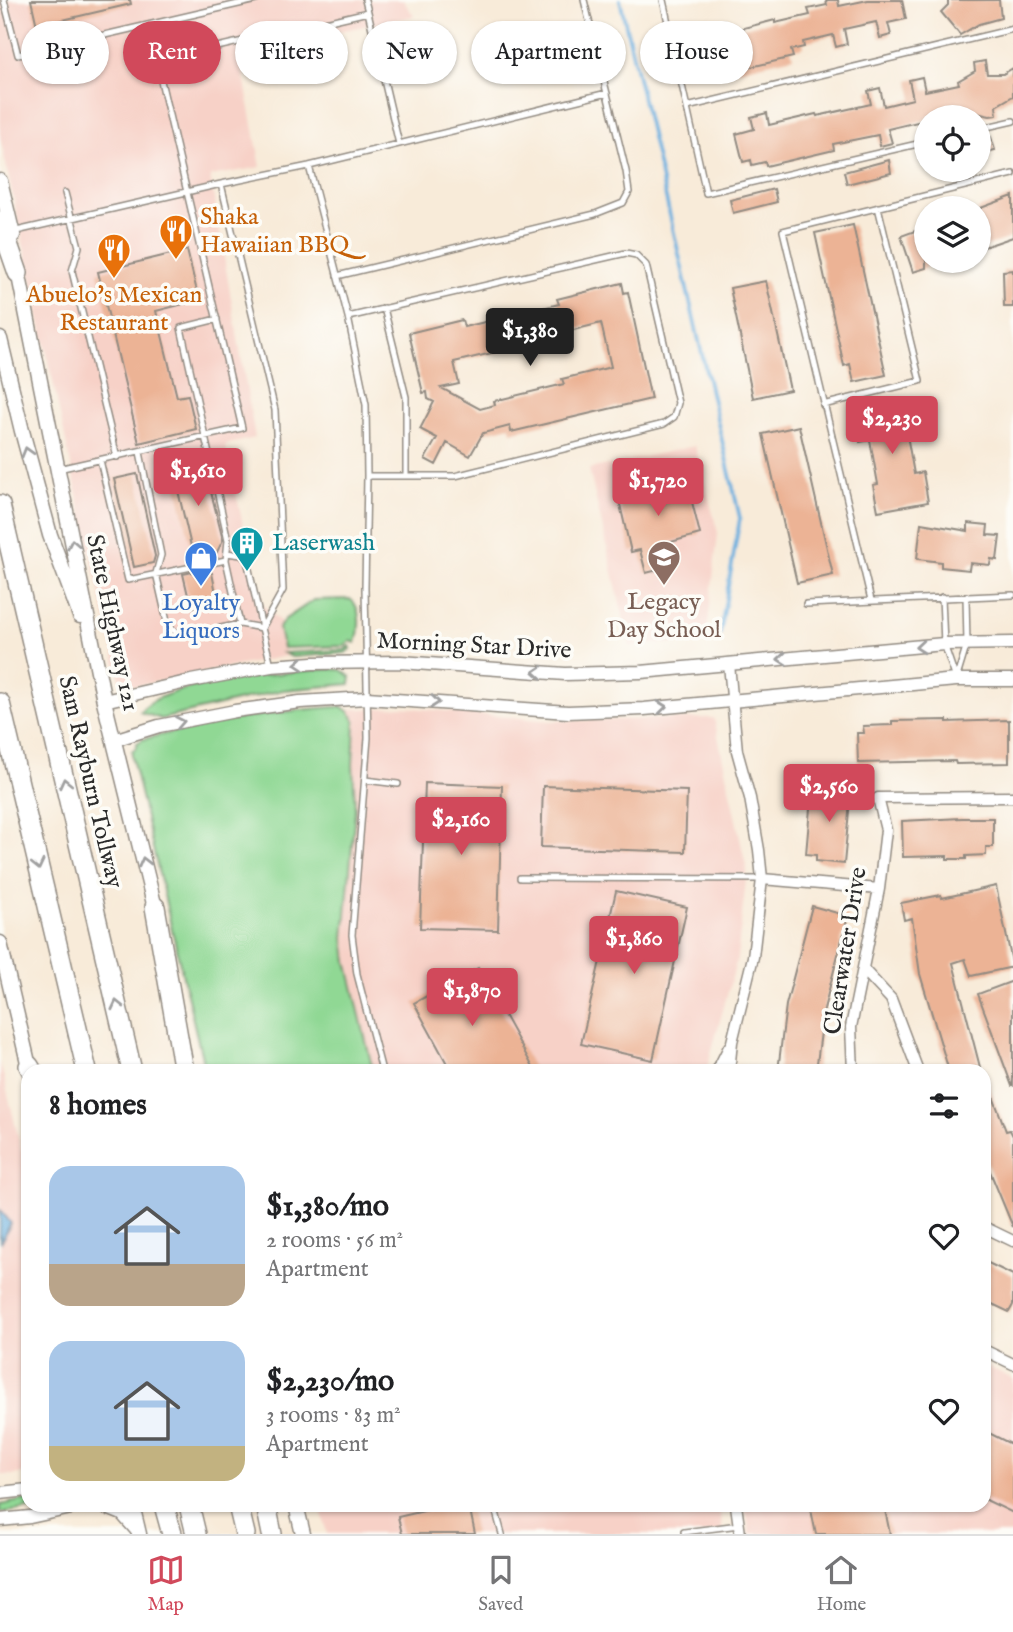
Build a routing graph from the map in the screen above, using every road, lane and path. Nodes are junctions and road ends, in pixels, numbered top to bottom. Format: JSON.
{"nodes":[{"id":1,"x":5,"y":0,"type":"edge"},
{"id":2,"x":256,"y":0,"type":"edge"},
{"id":3,"x":365,"y":0,"type":"edge"},
{"id":4,"x":584,"y":0,"type":"edge"},
{"id":5,"x":663,"y":0,"type":"edge"},
{"id":6,"x":368,"y":12,"type":"junction"},
{"id":7,"x":165,"y":21,"type":"edge"},
{"id":8,"x":1013,"y":29,"type":"edge"},
{"id":9,"x":123,"y":31,"type":"edge"},
{"id":10,"x":221,"y":46,"type":"edge"},
{"id":11,"x":162,"y":84,"type":"edge"},
{"id":12,"x":607,"y":93,"type":"junction"},
{"id":13,"x":687,"y":107,"type":"junction"},
{"id":14,"x":1013,"y":121,"type":"edge"},
{"id":15,"x":991,"y":126,"type":"edge"},
{"id":16,"x":399,"y":144,"type":"junction"},
{"id":17,"x":914,"y":145,"type":"edge"},
{"id":18,"x":309,"y":166,"type":"junction"},
{"id":19,"x":1013,"y":174,"type":"edge"},
{"id":20,"x":0,"y":181,"type":"edge"},
{"id":21,"x":220,"y":184,"type":"junction"},
{"id":22,"x":187,"y":191,"type":"junction"},
{"id":23,"x":65,"y":193,"type":"dead end"},
{"id":24,"x":878,"y":208,"type":"junction"},
{"id":25,"x":71,"y":218,"type":"junction"},
{"id":26,"x":6,"y":226,"type":"edge"},
{"id":27,"x":18,"y":273,"type":"joint"},
{"id":28,"x":337,"y":276,"type":"junction"},
{"id":29,"x":384,"y":308,"type":"junction"},
{"id":30,"x":348,"y":317,"type":"junction"},
{"id":31,"x":217,"y":319,"type":"junction"},
{"id":32,"x":0,"y":339,"type":"edge"},
{"id":33,"x":823,"y":405,"type":"junction"},
{"id":34,"x":205,"y":438,"type":"junction"},
{"id":35,"x":140,"y":452,"type":"junction"},
{"id":36,"x":117,"y":457,"type":"junction"},
{"id":37,"x":100,"y":460,"type":"junction"},
{"id":38,"x":58,"y":469,"type":"junction"},
{"id":39,"x":367,"y":476,"type":"junction"},
{"id":40,"x":406,"y":476,"type":"junction"},
{"id":41,"x":0,"y":505,"type":"edge"},
{"id":42,"x":227,"y":552,"type":"junction"},
{"id":43,"x":226,"y":560,"type":"junction"},
{"id":44,"x":156,"y":573,"type":"junction"},
{"id":45,"x":1013,"y":595,"type":"edge"},
{"id":46,"x":966,"y":596,"type":"junction"},
{"id":47,"x":942,"y":597,"type":"junction"},
{"id":48,"x":871,"y":600,"type":"junction"},
{"id":49,"x":806,"y":604,"type":"dead end"},
{"id":50,"x":240,"y":624,"type":"junction"},
{"id":51,"x":262,"y":628,"type":"junction"},
{"id":52,"x":1013,"y":643,"type":"edge"},
{"id":53,"x":944,"y":644,"type":"junction"},
{"id":54,"x":967,"y":644,"type":"junction"},
{"id":55,"x":95,"y":656,"type":"junction"},
{"id":56,"x":367,"y":661,"type":"junction"},
{"id":57,"x":729,"y":664,"type":"junction"},
{"id":58,"x":271,"y":666,"type":"junction"},
{"id":59,"x":956,"y":680,"type":"junction"},
{"id":60,"x":1013,"y":680,"type":"edge"},
{"id":61,"x":367,"y":698,"type":"junction"},
{"id":62,"x":731,"y":700,"type":"junction"},
{"id":63,"x":104,"y":701,"type":"junction"},
{"id":64,"x":0,"y":703,"type":"edge"},
{"id":65,"x":114,"y":740,"type":"junction"},
{"id":66,"x":365,"y":780,"type":"junction"},
{"id":67,"x":398,"y":783,"type":"dead end"},
{"id":68,"x":1013,"y":797,"type":"edge"},
{"id":69,"x":520,"y":878,"type":"dead end"},
{"id":70,"x":762,"y":879,"type":"junction"},
{"id":71,"x":879,"y":889,"type":"junction"},
{"id":72,"x":155,"y":907,"type":"junction"},
{"id":73,"x":0,"y":943,"type":"edge"},
{"id":74,"x":863,"y":970,"type":"junction"},
{"id":75,"x":732,"y":1042,"type":"junction"},
{"id":76,"x":29,"y":1064,"type":"edge"},
{"id":77,"x":85,"y":1064,"type":"edge"},
{"id":78,"x":130,"y":1064,"type":"edge"},
{"id":79,"x":183,"y":1064,"type":"edge"},
{"id":80,"x":192,"y":1064,"type":"edge"},
{"id":81,"x":380,"y":1064,"type":"edge"},
{"id":82,"x":720,"y":1064,"type":"edge"},
{"id":83,"x":730,"y":1064,"type":"edge"},
{"id":84,"x":853,"y":1064,"type":"edge"},
{"id":85,"x":915,"y":1064,"type":"edge"},
{"id":86,"x":991,"y":1230,"type":"edge"},
{"id":87,"x":1013,"y":1241,"type":"edge"},
{"id":88,"x":991,"y":1353,"type":"edge"},
{"id":89,"x":1013,"y":1364,"type":"edge"},
{"id":90,"x":21,"y":1491,"type":"edge"},
{"id":91,"x":0,"y":1493,"type":"edge"},
{"id":92,"x":55,"y":1512,"type":"edge"},
{"id":93,"x":117,"y":1512,"type":"edge"},
{"id":94,"x":134,"y":1512,"type":"edge"},
{"id":95,"x":166,"y":1512,"type":"edge"},
{"id":96,"x":191,"y":1512,"type":"edge"},
{"id":97,"x":240,"y":1512,"type":"edge"},
{"id":98,"x":267,"y":1512,"type":"edge"},
{"id":99,"x":298,"y":1512,"type":"edge"},
{"id":100,"x":496,"y":1512,"type":"edge"},
{"id":101,"x":737,"y":1512,"type":"edge"},
{"id":102,"x":0,"y":1520,"type":"edge"},
{"id":103,"x":739,"y":1530,"type":"edge"},
{"id":104,"x":684,"y":1532,"type":"dead end"},
{"id":105,"x":139,"y":1533,"type":"edge"},
{"id":106,"x":172,"y":1534,"type":"edge"},
{"id":107,"x":196,"y":1534,"type":"edge"},
{"id":108,"x":245,"y":1534,"type":"edge"},
{"id":109,"x":272,"y":1534,"type":"edge"},
{"id":110,"x":303,"y":1534,"type":"edge"},
{"id":111,"x":502,"y":1534,"type":"edge"}],
"edges":[{"from":1,"to":9,"type":"lane"},
{"from":2,"to":7,"type":"lane"},
{"from":3,"to":6,"type":"lane"},
{"from":4,"to":12,"type":"lane"},
{"from":5,"to":13,"type":"lane"},
{"from":6,"to":10,"type":"lane"},
{"from":6,"to":16,"type":"lane"},
{"from":8,"to":13,"type":"lane"},
{"from":11,"to":22,"type":"lane"},
{"from":12,"to":16,"type":"lane"},
{"from":12,"to":28,"type":"lane"},
{"from":13,"to":17,"type":"lane"},
{"from":14,"to":15,"type":"lane"},
{"from":16,"to":18,"type":"lane"},
{"from":18,"to":21,"type":"lane"},
{"from":18,"to":28,"type":"lane"},
{"from":19,"to":24,"type":"lane"},
{"from":20,"to":26,"type":"main road"},
{"from":21,"to":22,"type":"lane"},
{"from":21,"to":51,"type":"lane"},
{"from":22,"to":25,"type":"lane"},
{"from":22,"to":31,"type":"lane"},
{"from":23,"to":25,"type":"lane"},
{"from":24,"to":33,"type":"lane"},
{"from":24,"to":33,"type":"lane"},
{"from":25,"to":26,"type":"lane"},
{"from":25,"to":36,"type":"lane"},
{"from":26,"to":27,"type":"highway"},
{"from":27,"to":38,"type":"main road","name":"State Highway 121"},
{"from":28,"to":30,"type":"lane"},
{"from":29,"to":30,"type":"lane"},
{"from":29,"to":40,"type":"lane"},
{"from":29,"to":40,"type":"lane"},
{"from":30,"to":39,"type":"lane"},
{"from":31,"to":34,"type":"lane"},
{"from":31,"to":34,"type":"lane"},
{"from":55,"to":32,"type":"main road","one_way":true},
{"from":33,"to":48,"type":"lane"},
{"from":34,"to":35,"type":"lane"},
{"from":34,"to":42,"type":"lane"},
{"from":35,"to":36,"type":"lane"},
{"from":35,"to":44,"type":"lane"},
{"from":36,"to":37,"type":"lane"},
{"from":37,"to":38,"type":"lane"},
{"from":37,"to":44,"type":"lane"},
{"from":55,"to":38,"type":"main road","name":"State Highway 121","one_way":true},
{"from":39,"to":40,"type":"lane"},
{"from":39,"to":56,"type":"lane"},
{"from":78,"to":41,"type":"highway","name":"Sam Rayburn Tollway","one_way":true},
{"from":42,"to":43,"type":"lane"},
{"from":42,"to":51,"type":"lane"},
{"from":43,"to":44,"type":"lane"},
{"from":43,"to":50,"type":"lane"},
{"from":44,"to":50,"type":"lane"},
{"from":45,"to":46,"type":"lane"},
{"from":46,"to":47,"type":"lane"},
{"from":46,"to":54,"type":"lane"},
{"from":47,"to":48,"type":"lane"},
{"from":47,"to":53,"type":"lane"},
{"from":48,"to":49,"type":"lane"},
{"from":50,"to":51,"type":"lane"},
{"from":51,"to":58,"type":"lane"},
{"from":52,"to":54,"type":"street","name":"Morning Star Drive"},
{"from":53,"to":54,"type":"street","name":"Morning Star Drive"},
{"from":53,"to":57,"type":"street","name":"Morning Star Drive","one_way":true},
{"from":53,"to":59,"type":"lane"},
{"from":54,"to":59,"type":"lane"},
{"from":55,"to":63,"type":"main road","name":"State Highway 121"},
{"from":57,"to":56,"type":"street","name":"Morning Star Drive","one_way":true},
{"from":56,"to":58,"type":"street","name":"Morning Star Drive","one_way":true},
{"from":56,"to":61,"type":"lane"},
{"from":57,"to":62,"type":"street"},
{"from":58,"to":63,"type":"street","name":"Morning Star Drive"},
{"from":59,"to":60,"type":"street"},
{"from":59,"to":62,"type":"street"},
{"from":61,"to":62,"type":"street","one_way":true},
{"from":65,"to":61,"type":"street","one_way":true},
{"from":61,"to":66,"type":"lane"},
{"from":62,"to":70,"type":"street"},
{"from":63,"to":65,"type":"main road","name":"State Highway 121"},
{"from":64,"to":77,"type":"highway","one_way":true},
{"from":72,"to":65,"type":"main road","name":"State Highway 121","one_way":true},
{"from":66,"to":67,"type":"lane"},
{"from":66,"to":81,"type":"lane"},
{"from":68,"to":71,"type":"street","name":"Clearwater Drive"},
{"from":69,"to":70,"type":"lane"},
{"from":70,"to":71,"type":"street"},
{"from":70,"to":75,"type":"street"},
{"from":71,"to":74,"type":"street","name":"Clearwater Drive"},
{"from":72,"to":79,"type":"highway"},
{"from":72,"to":80,"type":"main road","name":"State Highway 121"},
{"from":73,"to":76,"type":"main road"},
{"from":74,"to":84,"type":"street","name":"Clearwater Drive"},
{"from":74,"to":85,"type":"street"},
{"from":75,"to":82,"type":"street"},
{"from":75,"to":83,"type":"street"},
{"from":86,"to":87,"type":"street"},
{"from":88,"to":89,"type":"street"},
{"from":90,"to":91,"type":"street"},
{"from":92,"to":102,"type":"street"},
{"from":93,"to":105,"type":"street"},
{"from":94,"to":105,"type":"main road"},
{"from":95,"to":106,"type":"highway"},
{"from":96,"to":107,"type":"highway"},
{"from":97,"to":108,"type":"highway"},
{"from":98,"to":109,"type":"highway"},
{"from":99,"to":110,"type":"main road"},
{"from":100,"to":111,"type":"lane"},
{"from":101,"to":103,"type":"street"},
{"from":103,"to":104,"type":"lane"}]}
